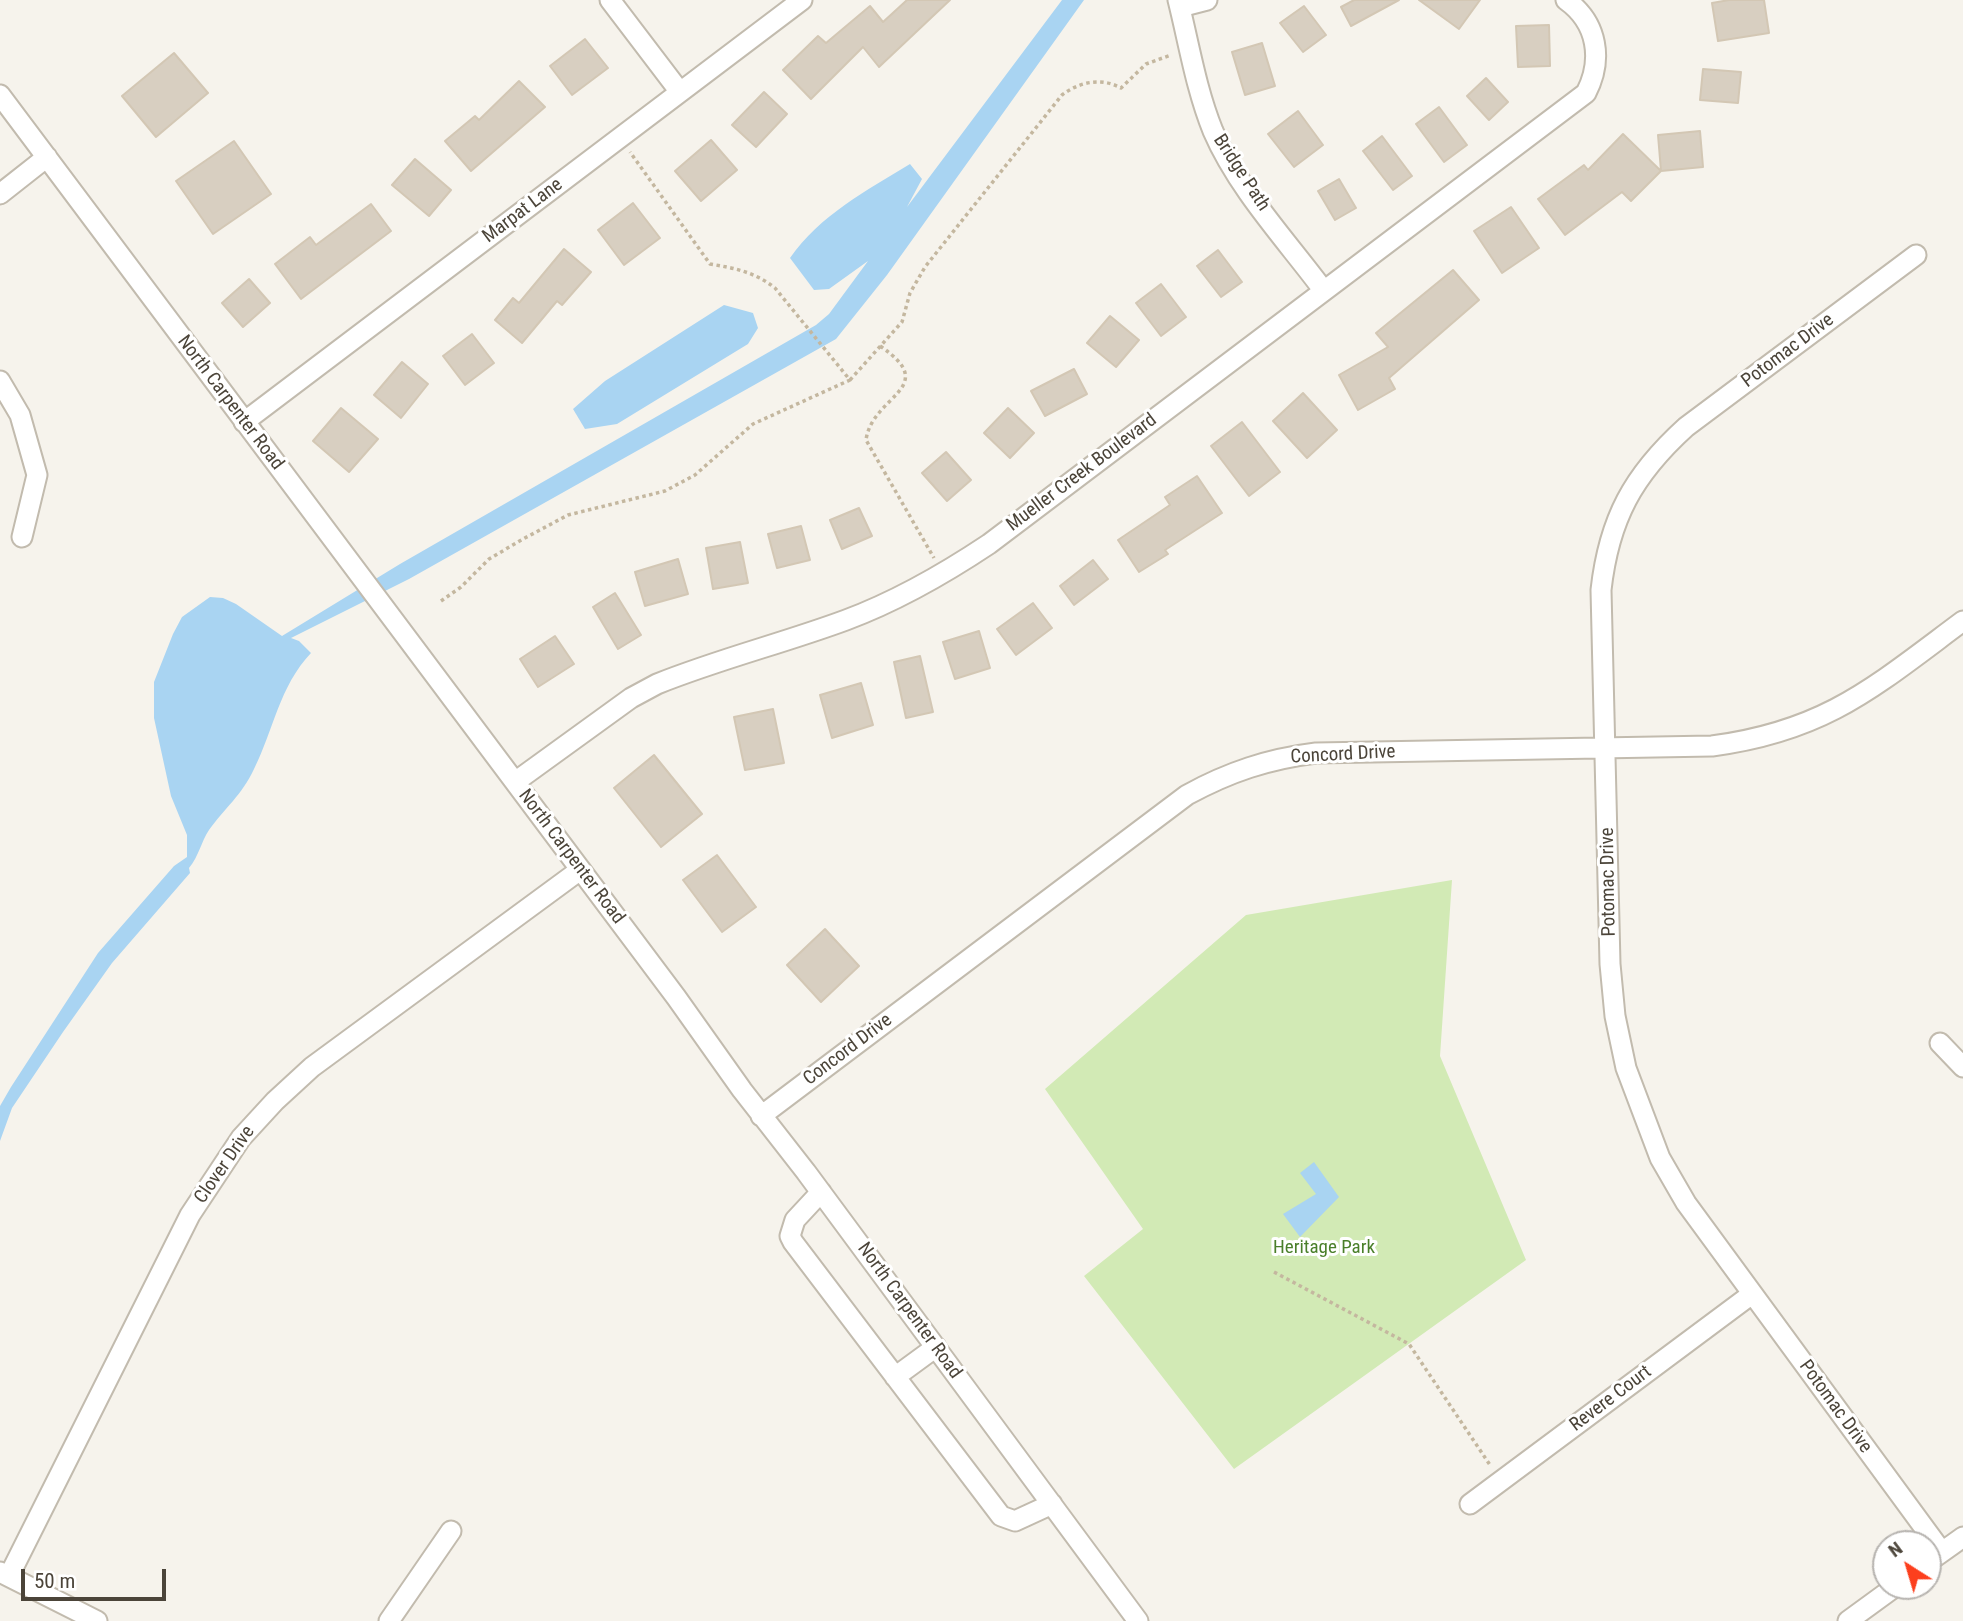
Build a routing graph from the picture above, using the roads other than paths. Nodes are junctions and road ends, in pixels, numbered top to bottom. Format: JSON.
{"nodes":[{"id":1,"x":610,"y":0,"type":"edge"},
{"id":2,"x":802,"y":0,"type":"edge"},
{"id":3,"x":1207,"y":0,"type":"edge"},
{"id":4,"x":1566,"y":0,"type":"edge"},
{"id":5,"x":1179,"y":3,"type":"edge"},
{"id":6,"x":680,"y":92,"type":"junction"},
{"id":7,"x":0,"y":95,"type":"edge"},
{"id":8,"x":47,"y":157,"type":"junction"},
{"id":9,"x":0,"y":194,"type":"edge"},
{"id":10,"x":1916,"y":255,"type":"dead end"},
{"id":11,"x":1324,"y":291,"type":"junction"},
{"id":12,"x":0,"y":382,"type":"edge"},
{"id":13,"x":244,"y":422,"type":"junction"},
{"id":14,"x":22,"y":537,"type":"dead end"},
{"id":15,"x":1963,"y":621,"type":"edge"},
{"id":16,"x":1606,"y":749,"type":"junction"},
{"id":17,"x":515,"y":782,"type":"junction"},
{"id":18,"x":580,"y":870,"type":"junction"},
{"id":19,"x":1940,"y":1043,"type":"dead end"},
{"id":20,"x":1963,"y":1067,"type":"edge"},
{"id":21,"x":761,"y":1116,"type":"junction"},
{"id":22,"x":821,"y":1192,"type":"junction"},
{"id":23,"x":1752,"y":1294,"type":"junction"},
{"id":24,"x":936,"y":1347,"type":"junction"},
{"id":25,"x":895,"y":1377,"type":"junction"},
{"id":26,"x":1052,"y":1504,"type":"junction"},
{"id":27,"x":1470,"y":1504,"type":"dead end"},
{"id":28,"x":1916,"y":1530,"type":"edge"},
{"id":29,"x":452,"y":1531,"type":"dead end"},
{"id":30,"x":1963,"y":1537,"type":"edge"},
{"id":31,"x":1942,"y":1552,"type":"edge"},
{"id":32,"x":5,"y":1574,"type":"edge"},
{"id":33,"x":1877,"y":1600,"type":"edge"},
{"id":34,"x":97,"y":1621,"type":"edge"},
{"id":35,"x":389,"y":1621,"type":"edge"},
{"id":36,"x":1138,"y":1621,"type":"edge"},
{"id":37,"x":1848,"y":1621,"type":"edge"}],
"edges":[{"from":1,"to":6,"type":"street"},
{"from":2,"to":6,"type":"street","name":"Marpat Lane"},
{"from":3,"to":5,"type":"street"},
{"from":4,"to":11,"type":"street","name":"Mueller Creek Boulevard"},
{"from":5,"to":11,"type":"street","name":"Bridge Path"},
{"from":6,"to":13,"type":"street","name":"Marpat Lane"},
{"from":7,"to":8,"type":"street","name":"North Carpenter Road"},
{"from":8,"to":9,"type":"street"},
{"from":8,"to":13,"type":"street","name":"North Carpenter Road"},
{"from":10,"to":16,"type":"street","name":"Potomac Drive"},
{"from":11,"to":17,"type":"street","name":"Mueller Creek Boulevard"},
{"from":12,"to":14,"type":"street"},
{"from":13,"to":17,"type":"street","name":"North Carpenter Road"},
{"from":15,"to":16,"type":"street","name":"Concord Drive"},
{"from":16,"to":21,"type":"street","name":"Concord Drive"},
{"from":16,"to":23,"type":"street","name":"Potomac Drive"},
{"from":17,"to":18,"type":"street","name":"North Carpenter Road"},
{"from":18,"to":21,"type":"street","name":"North Carpenter Road"},
{"from":18,"to":32,"type":"street","name":"Clover Drive"},
{"from":19,"to":20,"type":"street"},
{"from":21,"to":22,"type":"street","name":"North Carpenter Road"},
{"from":22,"to":24,"type":"street","name":"North Carpenter Road"},
{"from":22,"to":25,"type":"street"},
{"from":23,"to":27,"type":"street","name":"Revere Court"},
{"from":23,"to":28,"type":"street","name":"Potomac Drive"},
{"from":24,"to":25,"type":"street"},
{"from":24,"to":26,"type":"street","name":"North Carpenter Road"},
{"from":25,"to":26,"type":"street"},
{"from":26,"to":36,"type":"street","name":"North Carpenter Road"},
{"from":29,"to":35,"type":"street"},
{"from":30,"to":31,"type":"street"},
{"from":32,"to":34,"type":"street"},
{"from":33,"to":37,"type":"street"}]}
